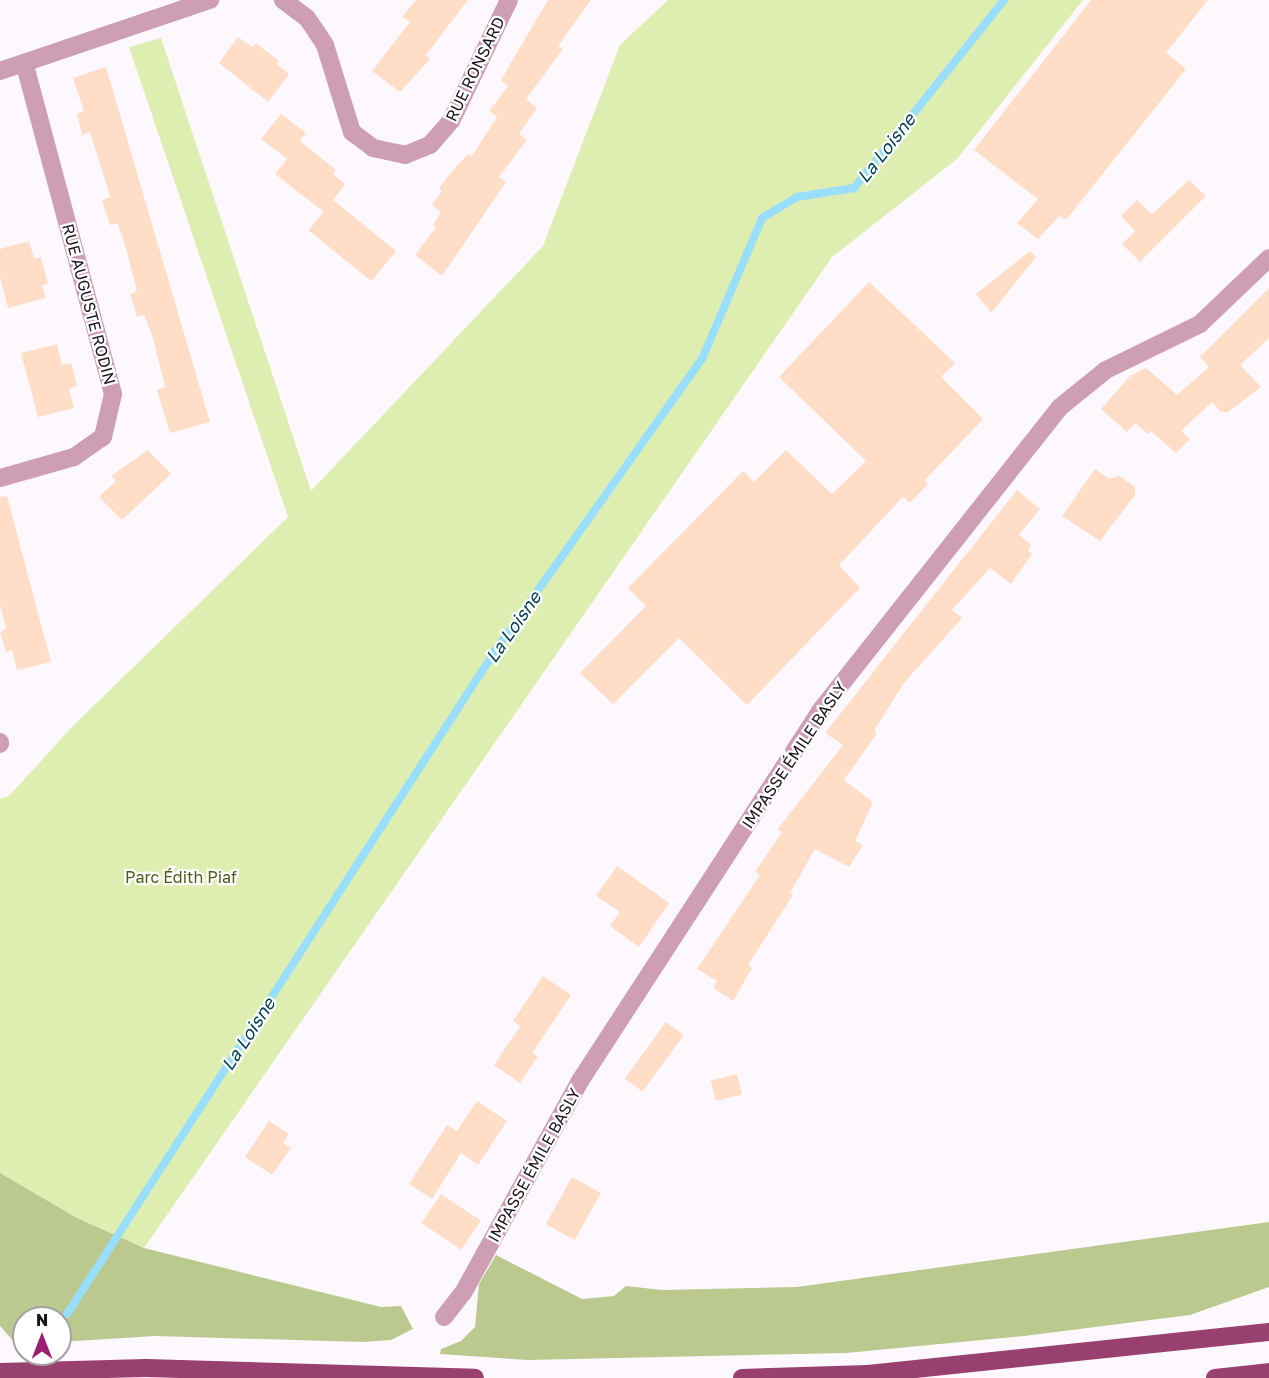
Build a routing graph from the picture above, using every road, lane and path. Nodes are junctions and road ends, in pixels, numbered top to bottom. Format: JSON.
{"nodes":[{"id":1,"x":210,"y":0,"type":"edge"},
{"id":2,"x":283,"y":0,"type":"edge"},
{"id":3,"x":509,"y":0,"type":"edge"},
{"id":4,"x":182,"y":4,"type":"edge"},
{"id":5,"x":24,"y":63,"type":"junction"},
{"id":6,"x":0,"y":71,"type":"edge"},
{"id":7,"x":1269,"y":258,"type":"edge"},
{"id":8,"x":0,"y":478,"type":"edge"},
{"id":9,"x":444,"y":1317,"type":"dead end"},
{"id":10,"x":1269,"y":1332,"type":"edge"},
{"id":11,"x":0,"y":1372,"type":"edge"},
{"id":12,"x":1269,"y":1372,"type":"edge"},
{"id":13,"x":475,"y":1378,"type":"edge"},
{"id":14,"x":742,"y":1378,"type":"edge"},
{"id":15,"x":1215,"y":1378,"type":"edge"}],
"edges":[{"from":1,"to":4,"type":"street"},
{"from":2,"to":3,"type":"street","name":"RUE RONSARD"},
{"from":4,"to":5,"type":"street"},
{"from":5,"to":6,"type":"street"},
{"from":5,"to":8,"type":"street","name":"RUE AUGUSTE RODIN"},
{"from":7,"to":9,"type":"street","name":"IMPASSE ÉMILE BASLY"},
{"from":10,"to":14,"type":"highway"},
{"from":11,"to":13,"type":"highway"},
{"from":12,"to":15,"type":"highway"}]}
